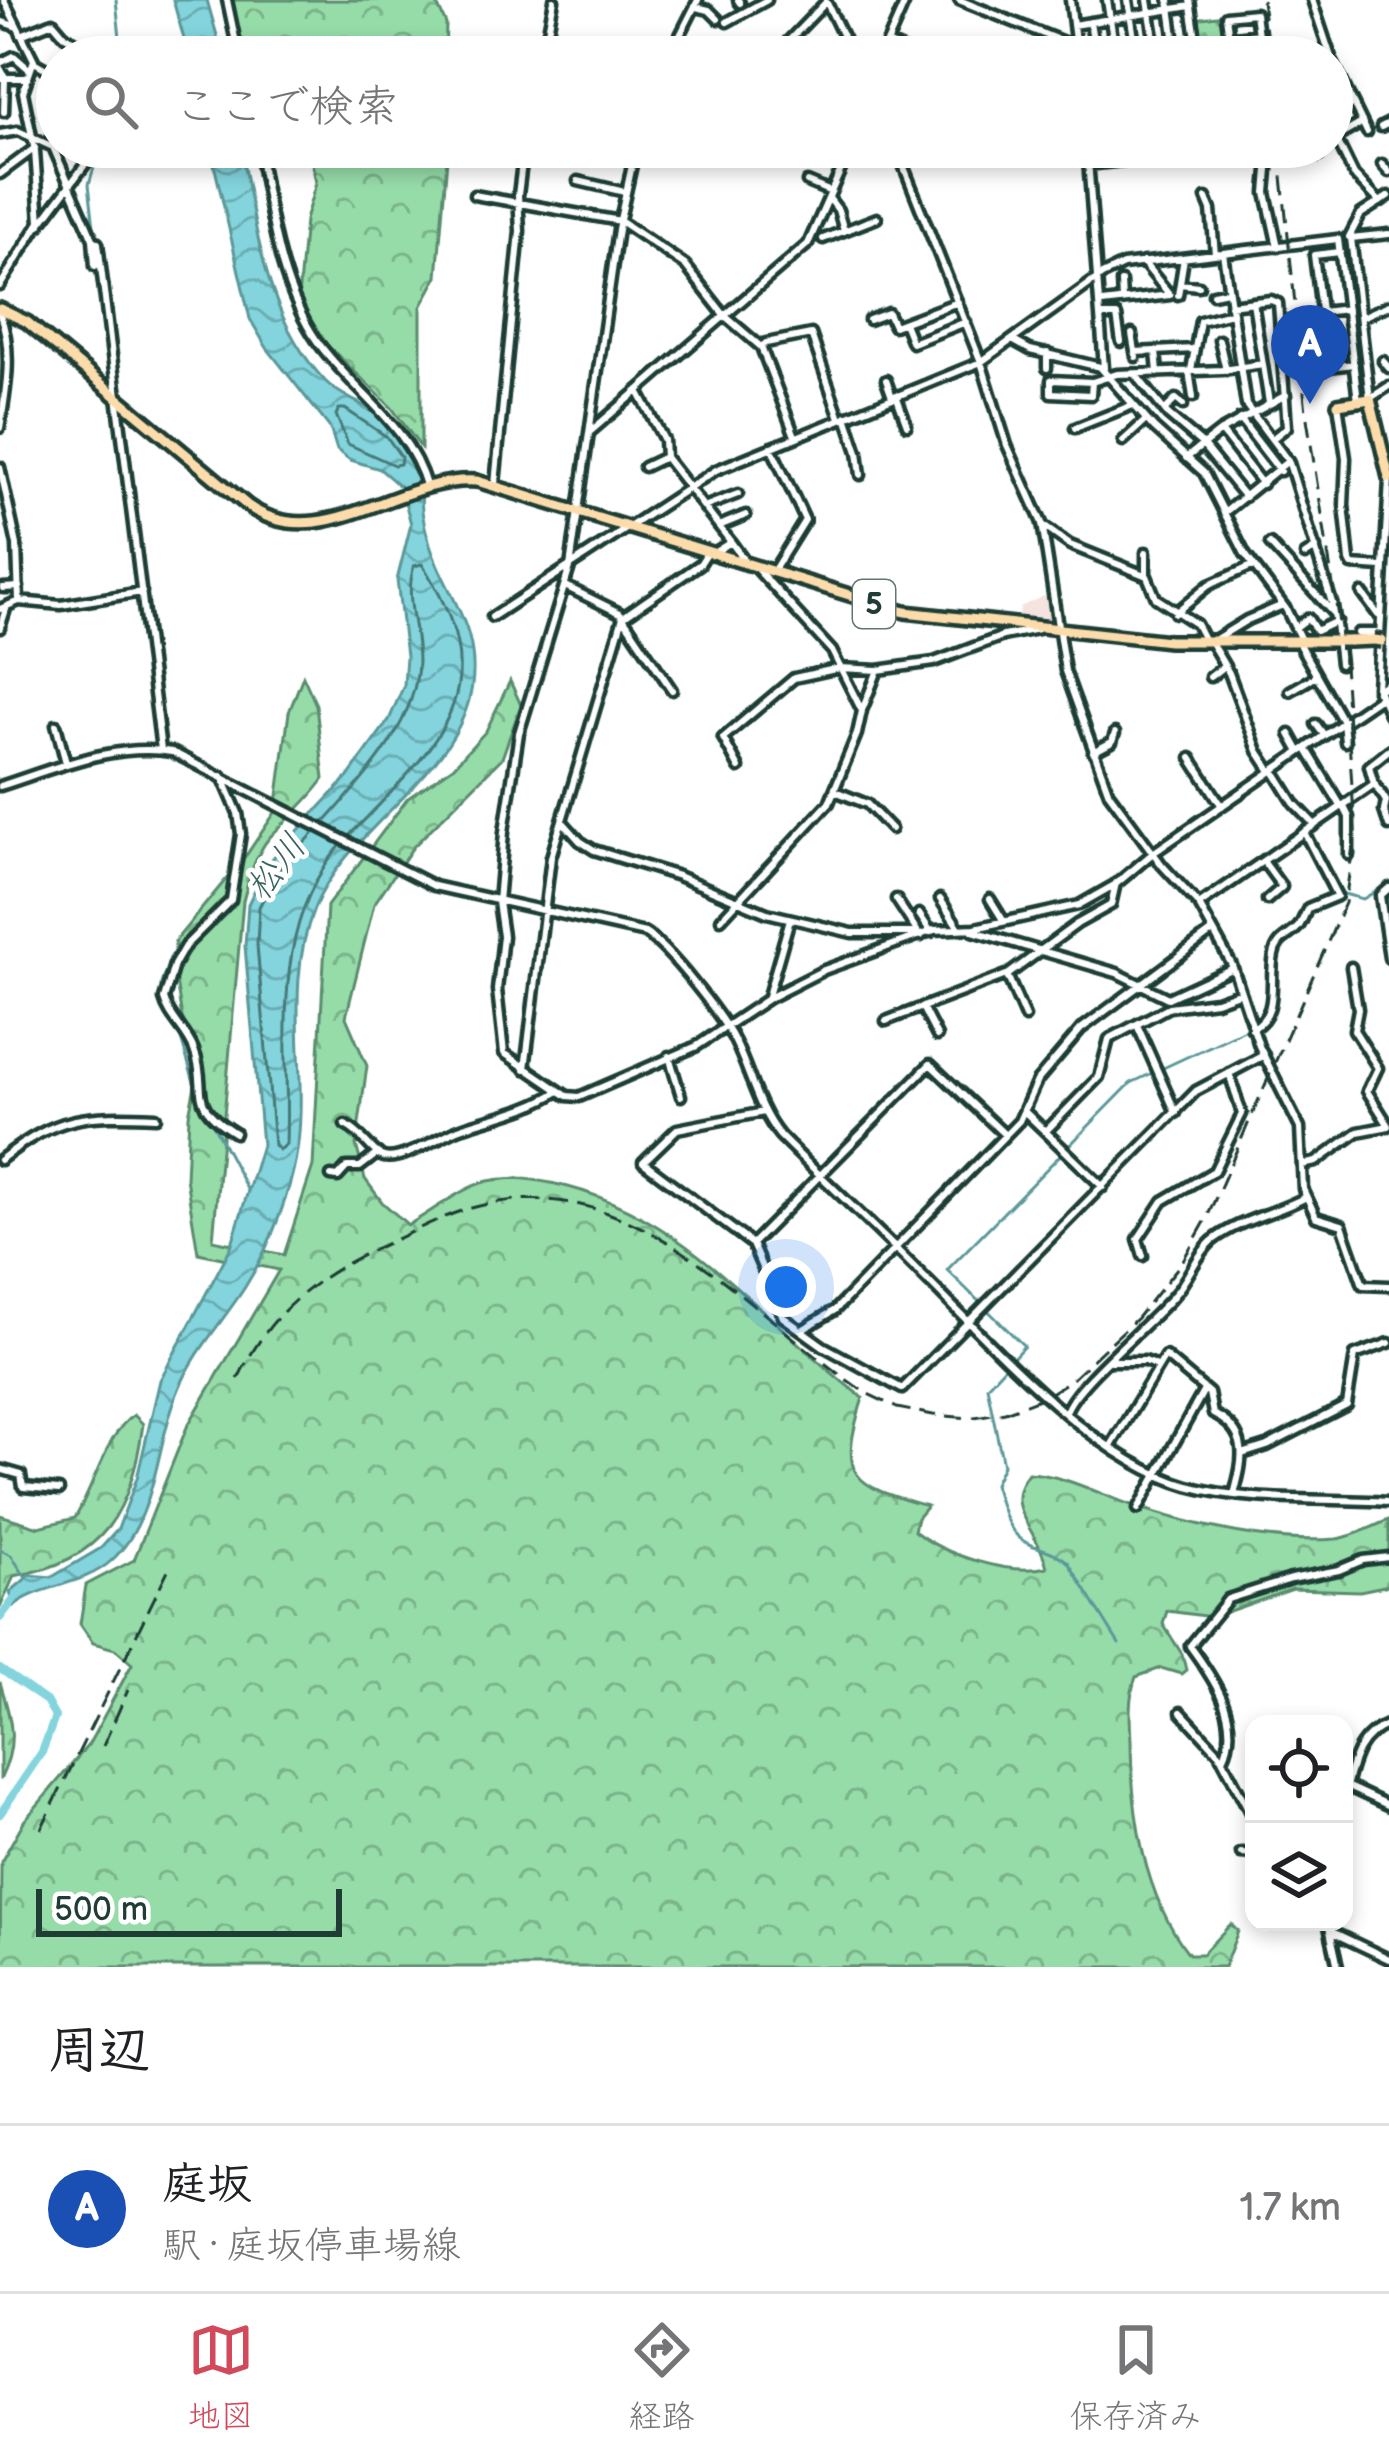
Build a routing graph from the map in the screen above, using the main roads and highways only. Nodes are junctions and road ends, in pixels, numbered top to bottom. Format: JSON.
{"nodes":[{"id":1,"x":0,"y":312,"type":"edge"},
{"id":2,"x":1338,"y":404,"type":"road end"},
{"id":3,"x":1389,"y":479,"type":"edge"},
{"id":4,"x":1382,"y":636,"type":"edge"}],
"edges":[{"from":1,"to":4,"type":"main road","number":"5"},
{"from":2,"to":3,"type":"main road"}]}
